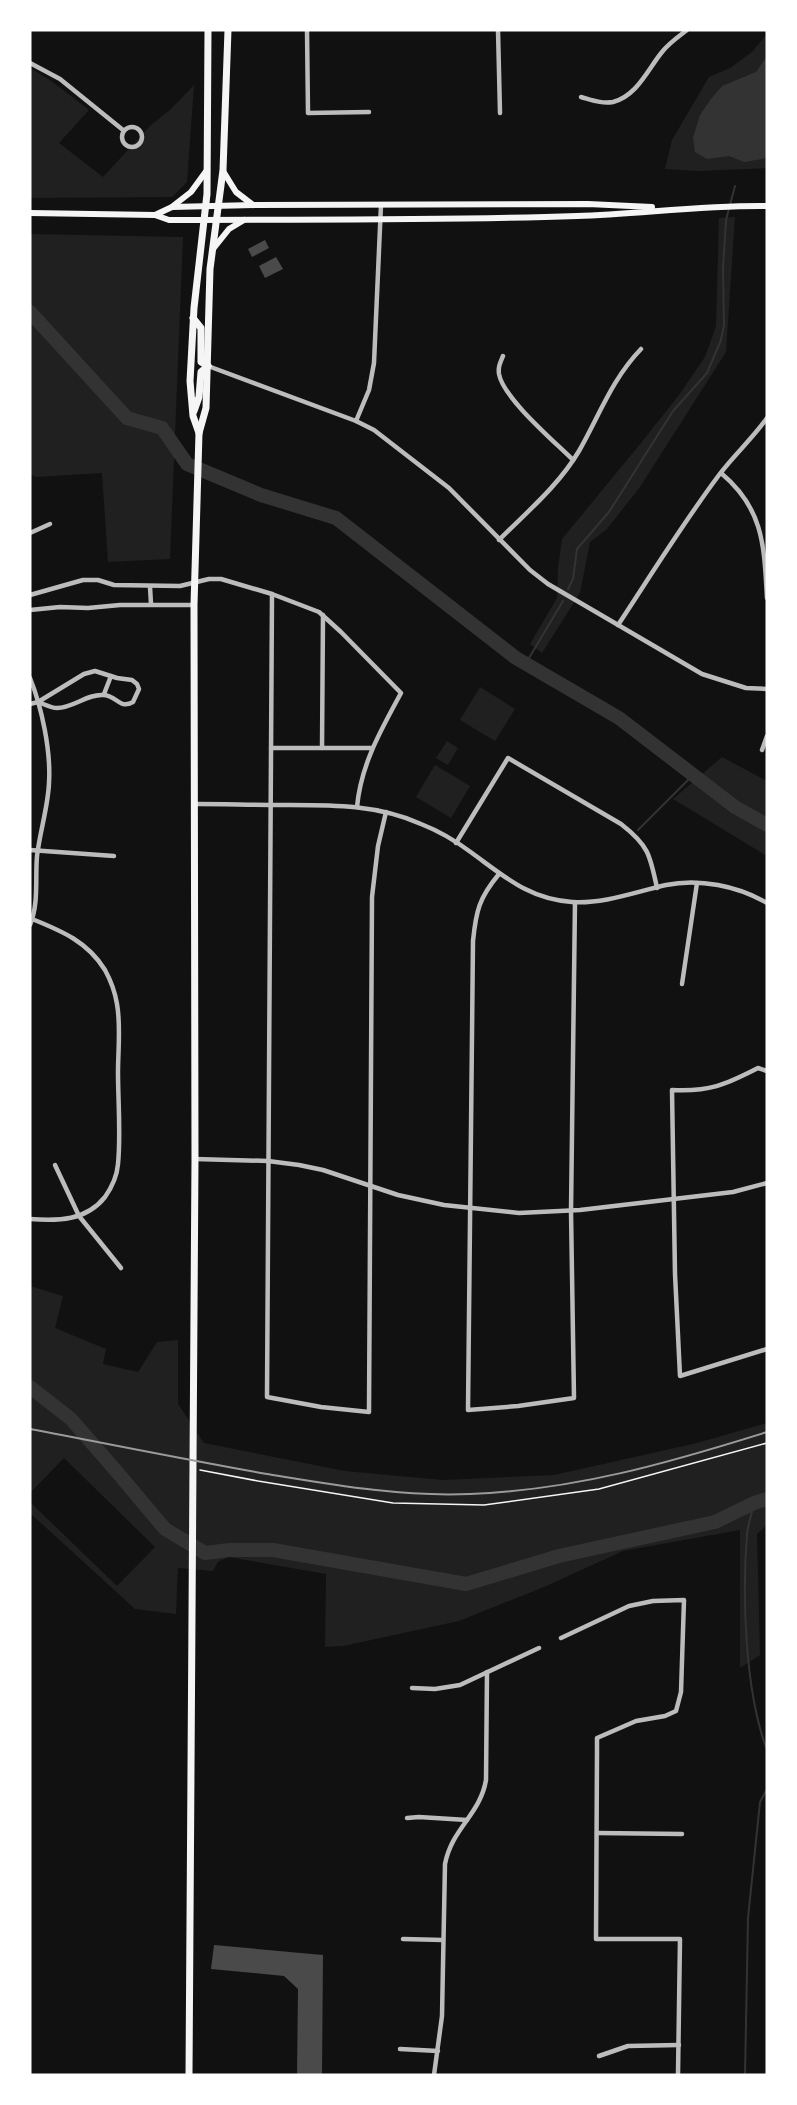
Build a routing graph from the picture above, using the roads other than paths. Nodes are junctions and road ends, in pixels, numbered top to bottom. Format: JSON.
{"nodes":[{"id":1,"x":208,"y":30,"type":"edge"},
{"id":2,"x":228,"y":30,"type":"edge"},
{"id":3,"x":307,"y":30,"type":"edge"},
{"id":4,"x":498,"y":30,"type":"edge"},
{"id":5,"x":685,"y":30,"type":"edge"},
{"id":6,"x":30,"y":63,"type":"edge"},
{"id":7,"x":581,"y":97,"type":"dead end"},
{"id":8,"x":369,"y":112,"type":"dead end"},
{"id":9,"x":500,"y":113,"type":"dead end"},
{"id":10,"x":123,"y":130,"type":"junction"},
{"id":11,"x":208,"y":169,"type":"junction"},
{"id":12,"x":223,"y":170,"type":"junction"},
{"id":13,"x":254,"y":205,"type":"junction"},
{"id":14,"x":326,"y":205,"type":"junction"},
{"id":15,"x":381,"y":205,"type":"junction"},
{"id":16,"x":451,"y":205,"type":"junction"},
{"id":17,"x":206,"y":206,"type":"junction"},
{"id":18,"x":220,"y":206,"type":"junction"},
{"id":19,"x":767,"y":206,"type":"edge"},
{"id":20,"x":171,"y":207,"type":"junction"},
{"id":21,"x":676,"y":208,"type":"junction"},
{"id":22,"x":30,"y":213,"type":"edge"},
{"id":23,"x":155,"y":215,"type":"junction"},
{"id":24,"x":244,"y":219,"type":"junction"},
{"id":25,"x":452,"y":219,"type":"junction"},
{"id":26,"x":203,"y":220,"type":"junction"},
{"id":27,"x":216,"y":220,"type":"junction"},
{"id":28,"x":324,"y":220,"type":"junction"},
{"id":29,"x":380,"y":220,"type":"junction"},
{"id":30,"x":212,"y":250,"type":"junction"},
{"id":31,"x":193,"y":318,"type":"junction"},
{"id":32,"x":641,"y":349,"type":"dead end"},
{"id":33,"x":503,"y":356,"type":"dead end"},
{"id":34,"x":208,"y":366,"type":"junction"},
{"id":35,"x":192,"y":416,"type":"junction"},
{"id":36,"x":767,"y":418,"type":"edge"},
{"id":37,"x":356,"y":421,"type":"junction"},
{"id":38,"x":199,"y":433,"type":"junction"},
{"id":39,"x":573,"y":460,"type":"junction"},
{"id":40,"x":721,"y":473,"type":"junction"},
{"id":41,"x":50,"y":524,"type":"dead end"},
{"id":42,"x":30,"y":533,"type":"edge"},
{"id":43,"x":499,"y":540,"type":"junction"},
{"id":44,"x":195,"y":582,"type":"junction"},
{"id":45,"x":150,"y":587,"type":"junction"},
{"id":46,"x":272,"y":594,"type":"junction"},
{"id":47,"x":30,"y":595,"type":"edge"},
{"id":48,"x":767,"y":598,"type":"edge"},
{"id":49,"x":151,"y":604,"type":"junction"},
{"id":50,"x":194,"y":605,"type":"junction"},
{"id":51,"x":30,"y":610,"type":"edge"},
{"id":52,"x":323,"y":615,"type":"junction"},
{"id":53,"x":618,"y":625,"type":"junction"},
{"id":54,"x":111,"y":676,"type":"junction"},
{"id":55,"x":30,"y":678,"type":"edge"},
{"id":56,"x":767,"y":689,"type":"edge"},
{"id":57,"x":104,"y":694,"type":"junction"},
{"id":58,"x":38,"y":702,"type":"junction"},
{"id":59,"x":30,"y":704,"type":"edge"},
{"id":60,"x":767,"y":736,"type":"edge"},
{"id":61,"x":270,"y":748,"type":"junction"},
{"id":62,"x":322,"y":748,"type":"junction"},
{"id":63,"x":372,"y":748,"type":"junction"},
{"id":64,"x":762,"y":750,"type":"dead end"},
{"id":65,"x":196,"y":804,"type":"junction"},
{"id":66,"x":270,"y":805,"type":"junction"},
{"id":67,"x":357,"y":807,"type":"junction"},
{"id":68,"x":386,"y":812,"type":"junction"},
{"id":69,"x":456,"y":843,"type":"junction"},
{"id":70,"x":30,"y":850,"type":"edge"},
{"id":71,"x":38,"y":850,"type":"junction"},
{"id":72,"x":114,"y":856,"type":"dead end"},
{"id":73,"x":499,"y":874,"type":"junction"},
{"id":74,"x":697,"y":883,"type":"junction"},
{"id":75,"x":657,"y":888,"type":"junction"},
{"id":76,"x":575,"y":902,"type":"junction"},
{"id":77,"x":767,"y":903,"type":"edge"},
{"id":78,"x":31,"y":922,"type":"edge"},
{"id":79,"x":682,"y":984,"type":"dead end"},
{"id":80,"x":767,"y":1071,"type":"edge"},
{"id":81,"x":195,"y":1159,"type":"junction"},
{"id":82,"x":268,"y":1161,"type":"junction"},
{"id":83,"x":55,"y":1165,"type":"dead end"},
{"id":84,"x":767,"y":1183,"type":"edge"},
{"id":85,"x":371,"y":1186,"type":"junction"},
{"id":86,"x":673,"y":1198,"type":"junction"},
{"id":87,"x":471,"y":1207,"type":"junction"},
{"id":88,"x":571,"y":1211,"type":"junction"},
{"id":89,"x":79,"y":1216,"type":"junction"},
{"id":90,"x":30,"y":1219,"type":"edge"},
{"id":91,"x":121,"y":1268,"type":"dead end"},
{"id":92,"x":767,"y":1349,"type":"edge"},
{"id":93,"x":561,"y":1638,"type":"dead end"},
{"id":94,"x":539,"y":1648,"type":"dead end"},
{"id":95,"x":487,"y":1672,"type":"junction"},
{"id":96,"x":412,"y":1688,"type":"dead end"},
{"id":97,"x":407,"y":1818,"type":"dead end"},
{"id":98,"x":467,"y":1820,"type":"junction"},
{"id":99,"x":597,"y":1833,"type":"junction"},
{"id":100,"x":682,"y":1834,"type":"dead end"},
{"id":101,"x":403,"y":1939,"type":"dead end"},
{"id":102,"x":443,"y":1940,"type":"junction"},
{"id":103,"x":678,"y":2045,"type":"junction"},
{"id":104,"x":400,"y":2049,"type":"dead end"},
{"id":105,"x":438,"y":2051,"type":"junction"},
{"id":106,"x":599,"y":2056,"type":"dead end"},
{"id":107,"x":189,"y":2075,"type":"edge"},
{"id":108,"x":434,"y":2075,"type":"edge"},
{"id":109,"x":678,"y":2075,"type":"edge"}],
"edges":[{"from":1,"to":11,"type":"main road"},
{"from":2,"to":12,"type":"main road"},
{"from":3,"to":8,"type":"street"},
{"from":4,"to":9,"type":"street"},
{"from":5,"to":7,"type":"street"},
{"from":6,"to":10,"type":"street"},
{"from":10,"to":10,"type":"street"},
{"from":11,"to":17,"type":"main road"},
{"from":11,"to":20,"type":"main road"},
{"from":12,"to":13,"type":"main road"},
{"from":12,"to":18,"type":"main road"},
{"from":13,"to":14,"type":"main road"},
{"from":13,"to":18,"type":"main road"},
{"from":14,"to":15,"type":"main road"},
{"from":14,"to":28,"type":"main road"},
{"from":15,"to":16,"type":"main road"},
{"from":15,"to":29,"type":"street"},
{"from":16,"to":21,"type":"main road"},
{"from":16,"to":25,"type":"street"},
{"from":17,"to":18,"type":"main road"},
{"from":17,"to":20,"type":"main road"},
{"from":17,"to":26,"type":"main road"},
{"from":18,"to":27,"type":"main road"},
{"from":19,"to":21,"type":"main road"},
{"from":20,"to":23,"type":"main road"},
{"from":21,"to":25,"type":"main road"},
{"from":22,"to":23,"type":"main road"},
{"from":23,"to":26,"type":"main road"},
{"from":24,"to":27,"type":"main road"},
{"from":24,"to":28,"type":"main road"},
{"from":24,"to":30,"type":"main road"},
{"from":25,"to":29,"type":"main road"},
{"from":26,"to":27,"type":"main road"},
{"from":26,"to":31,"type":"main road"},
{"from":27,"to":30,"type":"main road"},
{"from":28,"to":29,"type":"main road"},
{"from":29,"to":37,"type":"street"},
{"from":30,"to":34,"type":"main road"},
{"from":31,"to":34,"type":"main road"},
{"from":31,"to":35,"type":"main road"},
{"from":32,"to":39,"type":"street"},
{"from":33,"to":39,"type":"street"},
{"from":34,"to":35,"type":"main road"},
{"from":34,"to":37,"type":"street"},
{"from":34,"to":38,"type":"main road"},
{"from":35,"to":38,"type":"main road"},
{"from":36,"to":40,"type":"street"},
{"from":37,"to":43,"type":"street"},
{"from":38,"to":44,"type":"main road"},
{"from":39,"to":43,"type":"street"},
{"from":40,"to":48,"type":"street"},
{"from":40,"to":53,"type":"street"},
{"from":41,"to":42,"type":"street"},
{"from":43,"to":53,"type":"street"},
{"from":44,"to":45,"type":"street"},
{"from":44,"to":46,"type":"street"},
{"from":44,"to":50,"type":"main road"},
{"from":45,"to":47,"type":"street"},
{"from":45,"to":49,"type":"street"},
{"from":46,"to":52,"type":"street"},
{"from":46,"to":61,"type":"street"},
{"from":49,"to":50,"type":"street"},
{"from":49,"to":51,"type":"street"},
{"from":50,"to":65,"type":"main road"},
{"from":52,"to":62,"type":"street"},
{"from":52,"to":63,"type":"street"},
{"from":53,"to":56,"type":"street"},
{"from":54,"to":57,"type":"street"},
{"from":54,"to":57,"type":"street"},
{"from":54,"to":58,"type":"street"},
{"from":55,"to":58,"type":"street"},
{"from":57,"to":58,"type":"street"},
{"from":58,"to":59,"type":"street"},
{"from":58,"to":71,"type":"street"},
{"from":60,"to":64,"type":"street"},
{"from":61,"to":62,"type":"street"},
{"from":61,"to":66,"type":"street"},
{"from":62,"to":63,"type":"street"},
{"from":63,"to":67,"type":"street"},
{"from":65,"to":66,"type":"street"},
{"from":65,"to":81,"type":"main road"},
{"from":66,"to":67,"type":"street"},
{"from":66,"to":82,"type":"street"},
{"from":67,"to":68,"type":"street"},
{"from":68,"to":69,"type":"street"},
{"from":68,"to":85,"type":"street"},
{"from":69,"to":73,"type":"street"},
{"from":69,"to":75,"type":"street"},
{"from":70,"to":71,"type":"street"},
{"from":71,"to":72,"type":"street"},
{"from":71,"to":78,"type":"street"},
{"from":73,"to":76,"type":"street"},
{"from":73,"to":87,"type":"street"},
{"from":74,"to":75,"type":"street"},
{"from":74,"to":77,"type":"street"},
{"from":74,"to":79,"type":"street"},
{"from":75,"to":76,"type":"street"},
{"from":76,"to":88,"type":"street"},
{"from":78,"to":89,"type":"street"},
{"from":80,"to":86,"type":"street"},
{"from":81,"to":82,"type":"street"},
{"from":81,"to":107,"type":"main road"},
{"from":82,"to":85,"type":"street"},
{"from":82,"to":85,"type":"street"},
{"from":83,"to":89,"type":"street"},
{"from":84,"to":86,"type":"street"},
{"from":85,"to":87,"type":"street"},
{"from":86,"to":88,"type":"street"},
{"from":86,"to":92,"type":"street"},
{"from":87,"to":88,"type":"street"},
{"from":87,"to":88,"type":"street"},
{"from":89,"to":90,"type":"street"},
{"from":89,"to":91,"type":"street"},
{"from":93,"to":99,"type":"street"},
{"from":94,"to":95,"type":"street"},
{"from":95,"to":96,"type":"street"},
{"from":95,"to":98,"type":"street"},
{"from":97,"to":98,"type":"street"},
{"from":98,"to":102,"type":"street"},
{"from":99,"to":100,"type":"street"},
{"from":99,"to":103,"type":"street"},
{"from":101,"to":102,"type":"street"},
{"from":102,"to":105,"type":"street"},
{"from":103,"to":106,"type":"street"},
{"from":103,"to":109,"type":"street"},
{"from":104,"to":105,"type":"street"},
{"from":105,"to":108,"type":"street"}]}
